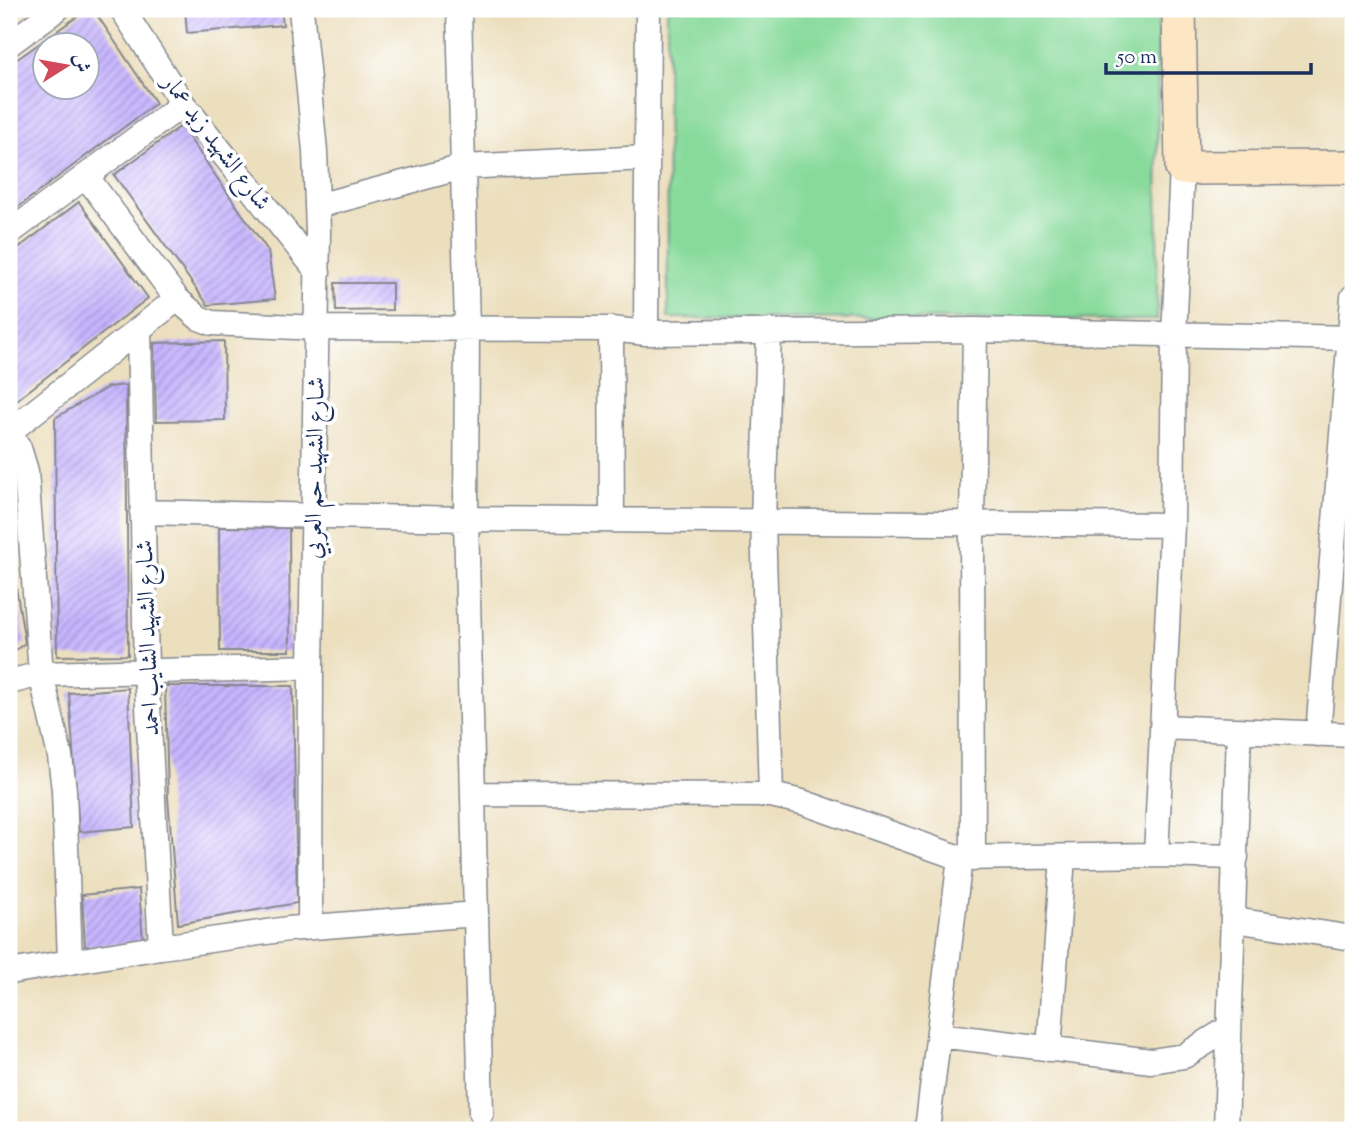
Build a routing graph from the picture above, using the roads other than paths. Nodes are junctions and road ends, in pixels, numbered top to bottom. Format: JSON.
{"nodes":[{"id":1,"x":57,"y":9,"type":"edge"},
{"id":2,"x":122,"y":9,"type":"edge"},
{"id":3,"x":302,"y":9,"type":"edge"},
{"id":4,"x":459,"y":9,"type":"edge"},
{"id":5,"x":648,"y":9,"type":"edge"},
{"id":6,"x":1180,"y":9,"type":"edge"},
{"id":7,"x":9,"y":44,"type":"edge"},
{"id":8,"x":183,"y":104,"type":"junction"},
{"id":9,"x":647,"y":158,"type":"junction"},
{"id":10,"x":463,"y":167,"type":"junction"},
{"id":11,"x":1353,"y":167,"type":"edge"},
{"id":12,"x":1182,"y":168,"type":"junction"},
{"id":13,"x":86,"y":176,"type":"junction"},
{"id":14,"x":317,"y":206,"type":"junction"},
{"id":15,"x":9,"y":233,"type":"edge"},
{"id":16,"x":318,"y":272,"type":"junction"},
{"id":17,"x":1353,"y":297,"type":"edge"},
{"id":18,"x":177,"y":299,"type":"junction"},
{"id":19,"x":317,"y":328,"type":"junction"},
{"id":20,"x":467,"y":328,"type":"junction"},
{"id":21,"x":139,"y":329,"type":"junction"},
{"id":22,"x":611,"y":329,"type":"junction"},
{"id":23,"x":975,"y":330,"type":"junction"},
{"id":24,"x":769,"y":331,"type":"junction"},
{"id":25,"x":646,"y":333,"type":"junction"},
{"id":26,"x":1174,"y":335,"type":"junction"},
{"id":27,"x":1352,"y":338,"type":"edge"},
{"id":28,"x":9,"y":432,"type":"edge"},
{"id":29,"x":142,"y":512,"type":"junction"},
{"id":30,"x":313,"y":516,"type":"junction"},
{"id":31,"x":466,"y":519,"type":"junction"},
{"id":32,"x":612,"y":519,"type":"junction"},
{"id":33,"x":763,"y":521,"type":"junction"},
{"id":34,"x":972,"y":523,"type":"junction"},
{"id":35,"x":1172,"y":525,"type":"junction"},
{"id":36,"x":1343,"y":540,"type":"edge"},
{"id":37,"x":310,"y":667,"type":"junction"},
{"id":38,"x":146,"y":670,"type":"junction"},
{"id":39,"x":41,"y":674,"type":"junction"},
{"id":40,"x":9,"y":682,"type":"edge"},
{"id":41,"x":1162,"y":727,"type":"junction"},
{"id":42,"x":1239,"y":730,"type":"junction"},
{"id":43,"x":1318,"y":734,"type":"junction"},
{"id":44,"x":1353,"y":735,"type":"edge"},
{"id":45,"x":473,"y":794,"type":"junction"},
{"id":46,"x":771,"y":795,"type":"junction"},
{"id":47,"x":1156,"y":855,"type":"junction"},
{"id":48,"x":1063,"y":857,"type":"junction"},
{"id":49,"x":1236,"y":857,"type":"junction"},
{"id":50,"x":967,"y":858,"type":"junction"},
{"id":51,"x":476,"y":914,"type":"junction"},
{"id":52,"x":1234,"y":920,"type":"junction"},
{"id":53,"x":310,"y":928,"type":"junction"},
{"id":54,"x":1353,"y":939,"type":"edge"},
{"id":55,"x":161,"y":947,"type":"junction"},
{"id":56,"x":70,"y":962,"type":"junction"},
{"id":57,"x":9,"y":972,"type":"edge"},
{"id":58,"x":1229,"y":1028,"type":"junction"},
{"id":59,"x":939,"y":1035,"type":"junction"},
{"id":60,"x":1049,"y":1049,"type":"junction"},
{"id":61,"x":481,"y":1114,"type":"dead end"},
{"id":62,"x":928,"y":1130,"type":"edge"},
{"id":63,"x":1226,"y":1130,"type":"edge"}],
"edges":[{"from":1,"to":7,"type":"street"},
{"from":2,"to":8,"type":"street","name":"شارع الشهيد زيد عمار"},
{"from":3,"to":14,"type":"street","name":"شـارع الشهيد حم العربي"},
{"from":4,"to":10,"type":"street"},
{"from":5,"to":9,"type":"street"},
{"from":6,"to":12,"type":"street"},
{"from":8,"to":13,"type":"street"},
{"from":8,"to":16,"type":"street","name":"شارع الشهيد زيد عمار"},
{"from":9,"to":10,"type":"street"},
{"from":9,"to":25,"type":"street"},
{"from":10,"to":14,"type":"street"},
{"from":10,"to":20,"type":"street"},
{"from":11,"to":12,"type":"street"},
{"from":12,"to":26,"type":"street"},
{"from":13,"to":15,"type":"street"},
{"from":13,"to":18,"type":"street"},
{"from":14,"to":16,"type":"street","name":"شـارع الشهيد حم العربي"},
{"from":16,"to":19,"type":"street","name":"شـارع الشهيد حم العربي"},
{"from":17,"to":27,"type":"street"},
{"from":18,"to":19,"type":"street"},
{"from":18,"to":21,"type":"street"},
{"from":19,"to":20,"type":"street"},
{"from":19,"to":30,"type":"street","name":"شـارع الشهيد حم العربي"},
{"from":20,"to":22,"type":"street"},
{"from":20,"to":31,"type":"street"},
{"from":21,"to":28,"type":"street"},
{"from":21,"to":29,"type":"street","name":"شـارع الشهيد الشايب احمد"},
{"from":22,"to":25,"type":"street"},
{"from":22,"to":32,"type":"street"},
{"from":23,"to":24,"type":"street"},
{"from":23,"to":26,"type":"street"},
{"from":23,"to":34,"type":"street"},
{"from":24,"to":25,"type":"street"},
{"from":24,"to":33,"type":"street"},
{"from":26,"to":27,"type":"street"},
{"from":26,"to":35,"type":"street"},
{"from":27,"to":36,"type":"street"},
{"from":28,"to":39,"type":"street"},
{"from":29,"to":30,"type":"street"},
{"from":29,"to":38,"type":"street","name":"شـارع الشهيد الشايب احمد"},
{"from":30,"to":31,"type":"street"},
{"from":30,"to":37,"type":"street","name":"شـارع الشهيد حم العربي"},
{"from":31,"to":32,"type":"street"},
{"from":31,"to":45,"type":"street"},
{"from":32,"to":33,"type":"street"},
{"from":33,"to":34,"type":"street"},
{"from":33,"to":46,"type":"street"},
{"from":34,"to":35,"type":"street"},
{"from":34,"to":50,"type":"street"},
{"from":35,"to":41,"type":"street"},
{"from":36,"to":43,"type":"street"},
{"from":37,"to":38,"type":"street"},
{"from":37,"to":53,"type":"street","name":"شـارع الشهيد حم العربي"},
{"from":38,"to":39,"type":"street"},
{"from":38,"to":55,"type":"street","name":"شـارع الشهيد الشايب احمد"},
{"from":39,"to":40,"type":"street"},
{"from":39,"to":56,"type":"street"},
{"from":41,"to":42,"type":"street"},
{"from":41,"to":47,"type":"street"},
{"from":42,"to":43,"type":"street"},
{"from":42,"to":49,"type":"street"},
{"from":43,"to":44,"type":"street"},
{"from":45,"to":46,"type":"street"},
{"from":45,"to":51,"type":"street"},
{"from":46,"to":50,"type":"street"},
{"from":47,"to":48,"type":"street"},
{"from":47,"to":49,"type":"street"},
{"from":48,"to":50,"type":"street"},
{"from":48,"to":60,"type":"street"},
{"from":49,"to":52,"type":"street"},
{"from":50,"to":59,"type":"street"},
{"from":51,"to":53,"type":"street"},
{"from":51,"to":61,"type":"street"},
{"from":52,"to":54,"type":"street"},
{"from":52,"to":58,"type":"street"},
{"from":53,"to":55,"type":"street"},
{"from":55,"to":56,"type":"street"},
{"from":56,"to":57,"type":"street"},
{"from":58,"to":60,"type":"street"},
{"from":58,"to":63,"type":"street"},
{"from":59,"to":60,"type":"street"},
{"from":59,"to":62,"type":"street"}]}
